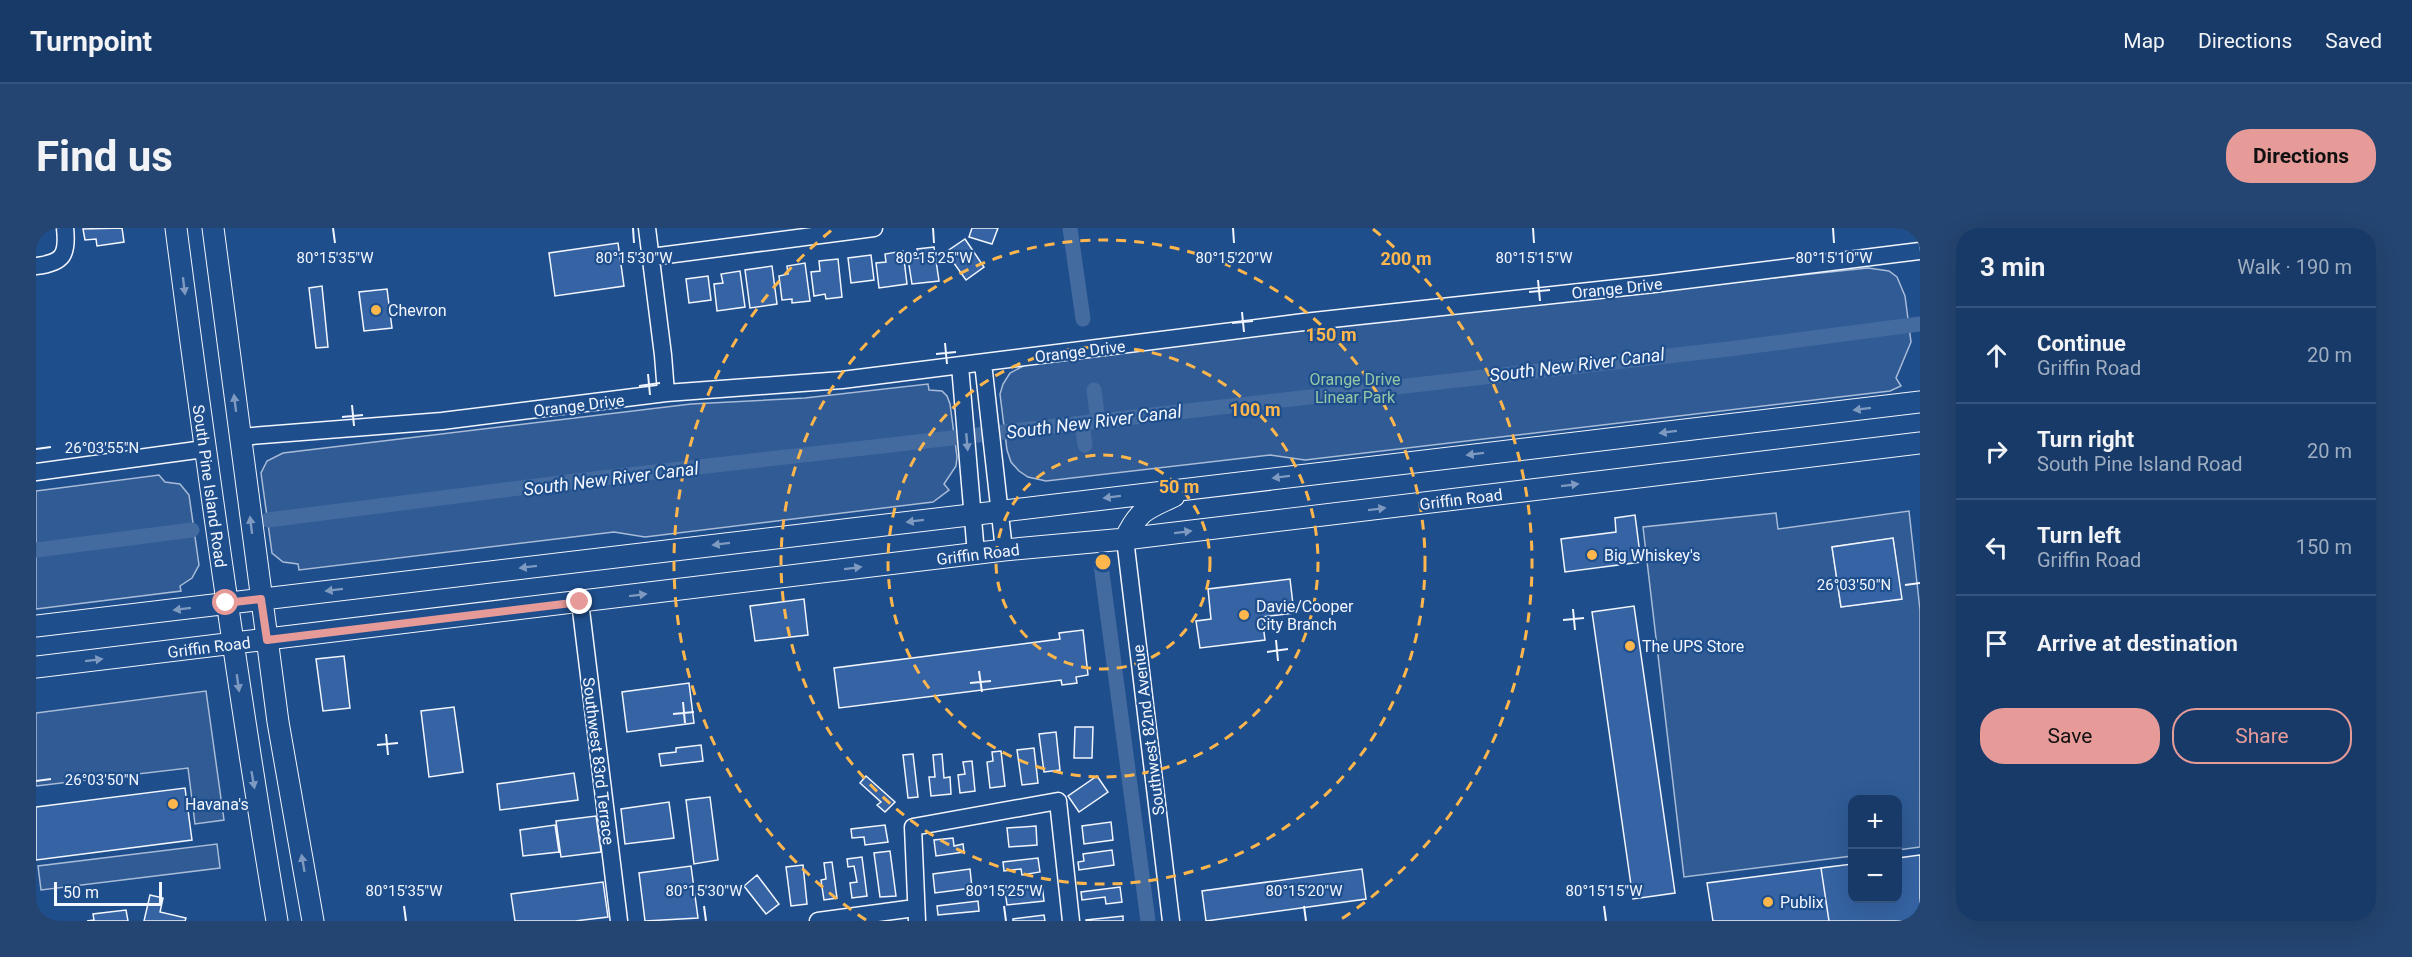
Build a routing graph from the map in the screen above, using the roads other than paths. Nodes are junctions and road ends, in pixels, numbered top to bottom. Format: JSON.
{"nodes":[{"id":1,"x":64,"y":228,"type":"edge"},
{"id":2,"x":176,"y":228,"type":"edge"},
{"id":3,"x":213,"y":228,"type":"edge"},
{"id":4,"x":647,"y":228,"type":"edge"},
{"id":5,"x":874,"y":228,"type":"edge"},
{"id":6,"x":1920,"y":251,"type":"edge"},
{"id":7,"x":651,"y":256,"type":"junction"},
{"id":8,"x":36,"y":266,"type":"edge"},
{"id":9,"x":983,"y":363,"type":"junction"},
{"id":10,"x":960,"y":366,"type":"junction"},
{"id":11,"x":666,"y":393,"type":"junction"},
{"id":12,"x":1920,"y":402,"type":"edge"},
{"id":13,"x":240,"y":438,"type":"junction"},
{"id":14,"x":1920,"y":443,"type":"edge"},
{"id":15,"x":204,"y":449,"type":"junction"},
{"id":16,"x":36,"y":472,"type":"edge"},
{"id":17,"x":1191,"y":488,"type":"junction"},
{"id":18,"x":1000,"y":511,"type":"junction"},
{"id":19,"x":973,"y":514,"type":"junction"},
{"id":20,"x":1125,"y":539,"type":"junction"},
{"id":21,"x":1004,"y":550,"type":"junction"},
{"id":22,"x":976,"y":554,"type":"junction"},
{"id":23,"x":261,"y":599,"type":"junction"},
{"id":24,"x":580,"y":602,"type":"junction"},
{"id":25,"x":226,"y":603,"type":"junction"},
{"id":26,"x":36,"y":626,"type":"edge"},
{"id":27,"x":267,"y":640,"type":"junction"},
{"id":28,"x":232,"y":644,"type":"junction"},
{"id":29,"x":36,"y":667,"type":"edge"},
{"id":30,"x":916,"y":915,"type":"edge"},
{"id":31,"x":277,"y":921,"type":"edge"},
{"id":32,"x":313,"y":921,"type":"edge"},
{"id":33,"x":619,"y":921,"type":"edge"},
{"id":34,"x":818,"y":921,"type":"edge"},
{"id":35,"x":1071,"y":921,"type":"edge"},
{"id":36,"x":1171,"y":921,"type":"edge"}],
"edges":[{"from":1,"to":8,"type":"street"},
{"from":2,"to":15,"type":"main road","name":"South Pine Island Road","one_way":true},
{"from":13,"to":3,"type":"main road","one_way":true},
{"from":4,"to":7,"type":"street"},
{"from":5,"to":7,"type":"street"},
{"from":6,"to":9,"type":"street","name":"Orange Drive"},
{"from":7,"to":11,"type":"street"},
{"from":9,"to":10,"type":"street","name":"Orange Drive"},
{"from":9,"to":18,"type":"street"},
{"from":10,"to":11,"type":"street","name":"Orange Drive"},
{"from":10,"to":19,"type":"street","one_way":true},
{"from":11,"to":13,"type":"street","name":"Orange Drive"},
{"from":12,"to":17,"type":"main road","one_way":true},
{"from":23,"to":13,"type":"main road","one_way":true},
{"from":20,"to":14,"type":"main road","name":"Griffin Road","one_way":true},
{"from":15,"to":16,"type":"street"},
{"from":15,"to":25,"type":"main road","name":"South Pine Island Road"},
{"from":17,"to":18,"type":"main road","one_way":true},
{"from":17,"to":20,"type":"main road"},
{"from":18,"to":19,"type":"main road"},
{"from":18,"to":21,"type":"street"},
{"from":19,"to":22,"type":"street"},
{"from":19,"to":23,"type":"main road","one_way":true},
{"from":20,"to":21,"type":"main road","name":"Griffin Road"},
{"from":20,"to":36,"type":"street","name":"Southwest 82nd Avenue"},
{"from":21,"to":22,"type":"main road","name":"Griffin Road"},
{"from":24,"to":22,"type":"main road","name":"Griffin Road","one_way":true},
{"from":23,"to":25,"type":"main road"},
{"from":23,"to":27,"type":"main road"},
{"from":24,"to":27,"type":"main road","name":"Griffin Road"},
{"from":24,"to":33,"type":"street","name":"Southwest 83rd Terrace"},
{"from":25,"to":26,"type":"main road","one_way":true},
{"from":25,"to":28,"type":"main road","name":"South Pine Island Road"},
{"from":27,"to":28,"type":"main road","name":"Griffin Road"},
{"from":32,"to":27,"type":"main road","one_way":true},
{"from":29,"to":28,"type":"main road","name":"Griffin Road","one_way":true},
{"from":28,"to":31,"type":"main road","name":"South Pine Island Road","one_way":true},
{"from":30,"to":34,"type":"street"},
{"from":30,"to":35,"type":"street"}]}
